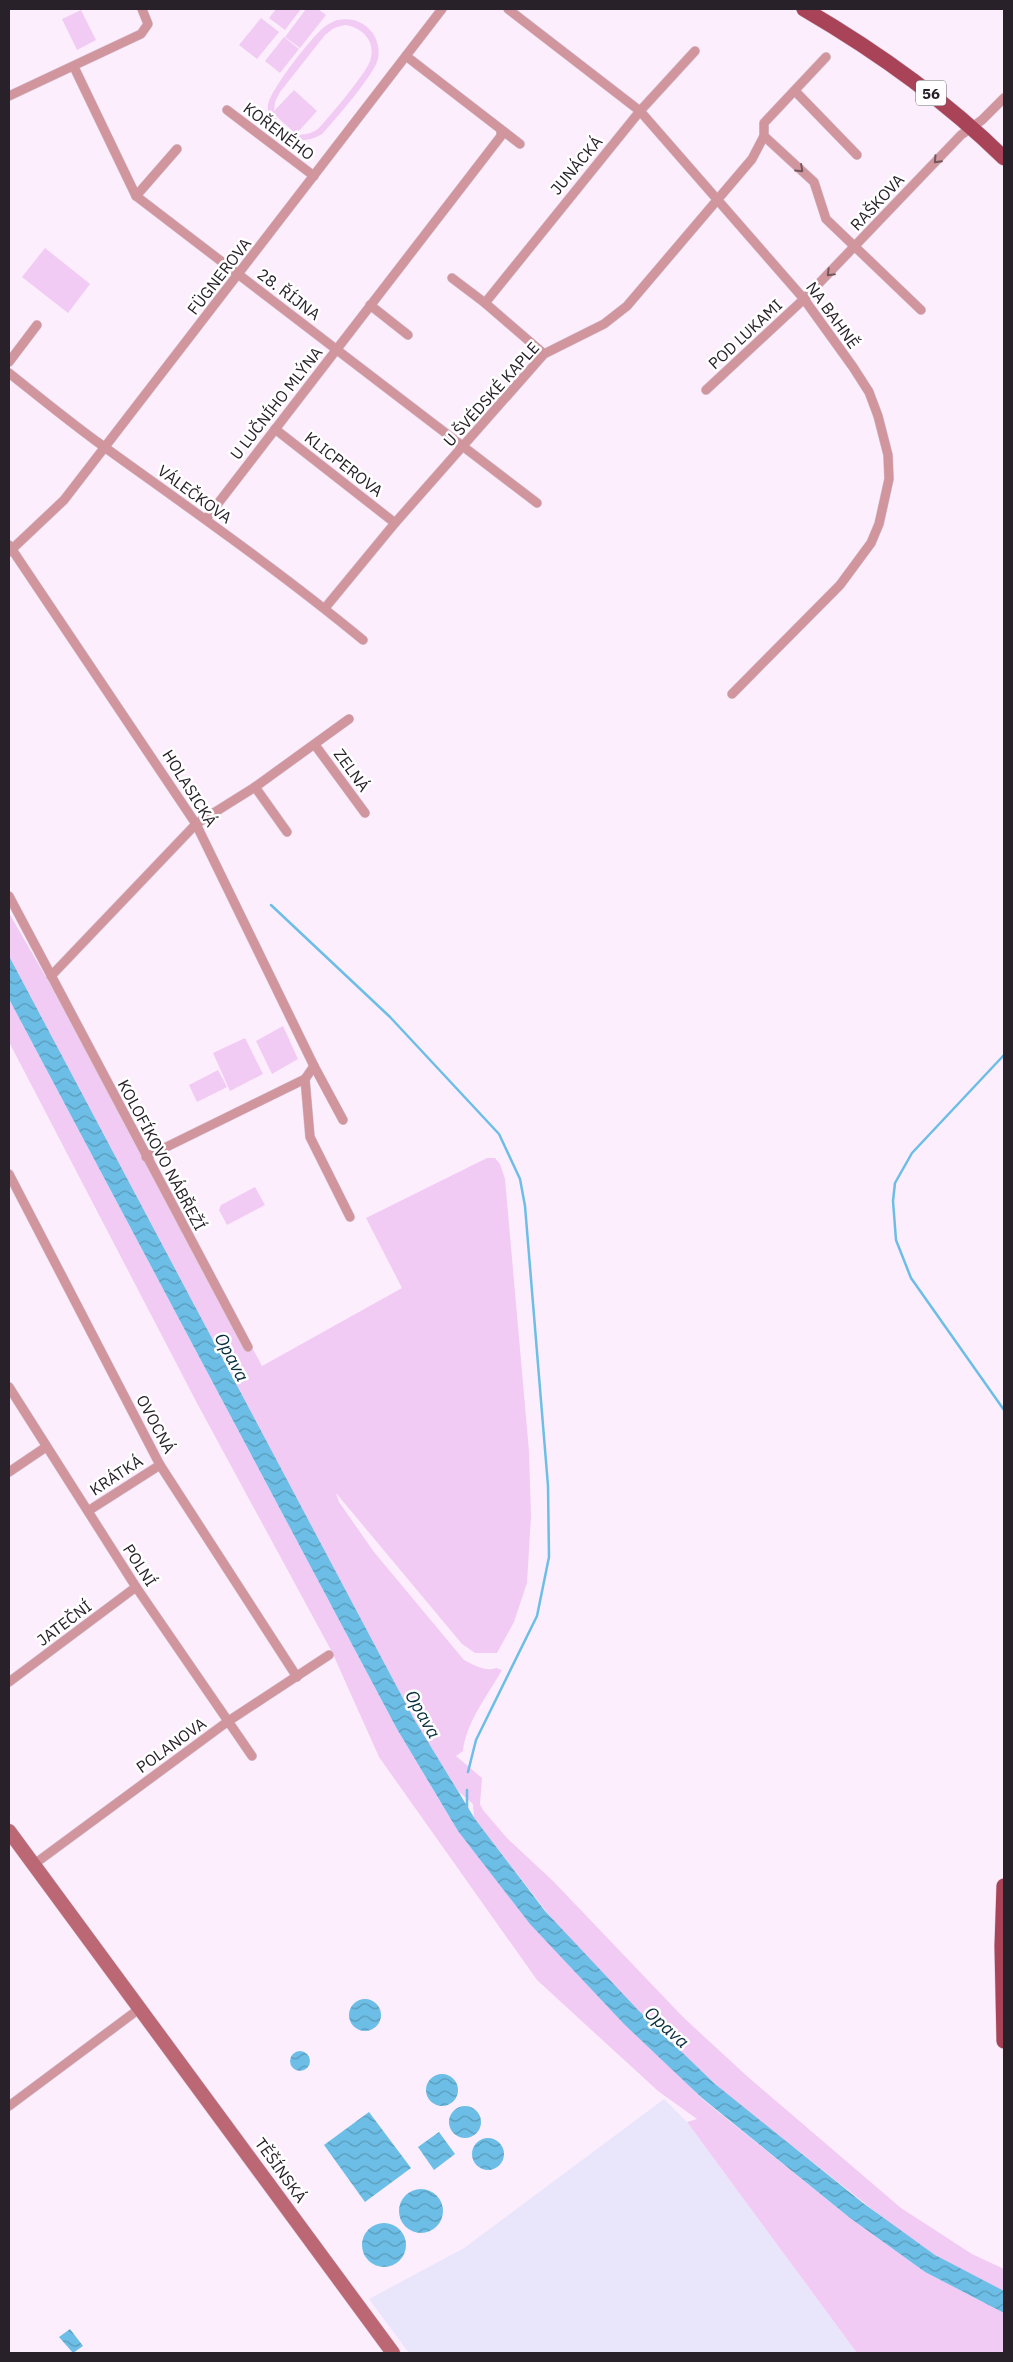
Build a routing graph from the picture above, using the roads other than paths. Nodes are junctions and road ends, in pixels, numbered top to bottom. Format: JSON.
{"nodes":[{"id":1,"x":142,"y":9,"type":"edge"},
{"id":2,"x":442,"y":9,"type":"edge"},
{"id":3,"x":508,"y":9,"type":"edge"},
{"id":4,"x":804,"y":9,"type":"edge"},
{"id":5,"x":695,"y":51,"type":"dead end"},
{"id":6,"x":406,"y":56,"type":"junction"},
{"id":7,"x":826,"y":57,"type":"dead end"},
{"id":8,"x":74,"y":67,"type":"junction"},
{"id":9,"x":795,"y":91,"type":"junction"},
{"id":10,"x":9,"y":96,"type":"edge"},
{"id":11,"x":1004,"y":98,"type":"edge"},
{"id":12,"x":227,"y":110,"type":"dead end"},
{"id":13,"x":640,"y":112,"type":"junction"},
{"id":14,"x":973,"y":128,"type":"junction"},
{"id":15,"x":501,"y":132,"type":"junction"},
{"id":16,"x":764,"y":136,"type":"junction"},
{"id":17,"x":520,"y":144,"type":"dead end"},
{"id":18,"x":177,"y":150,"type":"dead end"},
{"id":19,"x":857,"y":155,"type":"dead end"},
{"id":20,"x":1004,"y":158,"type":"edge"},
{"id":21,"x":314,"y":176,"type":"junction"},
{"id":22,"x":136,"y":196,"type":"junction"},
{"id":23,"x":718,"y":200,"type":"junction"},
{"id":24,"x":855,"y":247,"type":"junction"},
{"id":25,"x":238,"y":275,"type":"junction"},
{"id":26,"x":452,"y":278,"type":"dead end"},
{"id":27,"x":804,"y":299,"type":"junction"},
{"id":28,"x":485,"y":303,"type":"junction"},
{"id":29,"x":370,"y":305,"type":"junction"},
{"id":30,"x":921,"y":310,"type":"dead end"},
{"id":31,"x":37,"y":325,"type":"dead end"},
{"id":32,"x":408,"y":335,"type":"dead end"},
{"id":33,"x":337,"y":349,"type":"junction"},
{"id":34,"x":544,"y":354,"type":"junction"},
{"id":35,"x":9,"y":362,"type":"edge"},
{"id":36,"x":9,"y":373,"type":"edge"},
{"id":37,"x":706,"y":390,"type":"dead end"},
{"id":38,"x":274,"y":429,"type":"junction"},
{"id":39,"x":464,"y":446,"type":"junction"},
{"id":40,"x":104,"y":447,"type":"junction"},
{"id":41,"x":537,"y":503,"type":"dead end"},
{"id":42,"x":206,"y":519,"type":"junction"},
{"id":43,"x":395,"y":523,"type":"junction"},
{"id":44,"x":10,"y":548,"type":"edge"},
{"id":45,"x":324,"y":608,"type":"junction"},
{"id":46,"x":363,"y":640,"type":"dead end"},
{"id":47,"x":732,"y":694,"type":"dead end"},
{"id":48,"x":349,"y":719,"type":"dead end"},
{"id":49,"x":315,"y":745,"type":"junction"},
{"id":50,"x":255,"y":786,"type":"junction"},
{"id":51,"x":365,"y":813,"type":"dead end"},
{"id":52,"x":196,"y":824,"type":"junction"},
{"id":53,"x":287,"y":832,"type":"dead end"},
{"id":54,"x":9,"y":896,"type":"edge"},
{"id":55,"x":51,"y":976,"type":"junction"},
{"id":56,"x":314,"y":1066,"type":"junction"},
{"id":57,"x":305,"y":1079,"type":"junction"},
{"id":58,"x":343,"y":1120,"type":"dead end"},
{"id":59,"x":146,"y":1157,"type":"junction"},
{"id":60,"x":9,"y":1174,"type":"edge"},
{"id":61,"x":350,"y":1217,"type":"dead end"},
{"id":62,"x":248,"y":1347,"type":"dead end"},
{"id":63,"x":9,"y":1387,"type":"edge"},
{"id":64,"x":46,"y":1447,"type":"junction"},
{"id":65,"x":160,"y":1464,"type":"junction"},
{"id":66,"x":9,"y":1472,"type":"edge"},
{"id":67,"x":88,"y":1512,"type":"junction"},
{"id":68,"x":136,"y":1587,"type":"junction"},
{"id":69,"x":329,"y":1655,"type":"dead end"},
{"id":70,"x":296,"y":1676,"type":"junction"},
{"id":71,"x":9,"y":1682,"type":"edge"},
{"id":72,"x":227,"y":1722,"type":"junction"},
{"id":73,"x":252,"y":1756,"type":"dead end"},
{"id":74,"x":9,"y":1831,"type":"edge"},
{"id":75,"x":33,"y":1865,"type":"junction"},
{"id":76,"x":1004,"y":1886,"type":"edge"},
{"id":77,"x":139,"y":2009,"type":"junction"},
{"id":78,"x":1004,"y":2041,"type":"edge"},
{"id":79,"x":9,"y":2106,"type":"edge"},
{"id":80,"x":393,"y":2353,"type":"edge"}],
"edges":[{"from":1,"to":8,"type":"street"},
{"from":2,"to":6,"type":"street","name":"FÜGNEROVA"},
{"from":3,"to":13,"type":"street","name":"NA BAHNĚ"},
{"from":4,"to":14,"type":"main road","number":"56"},
{"from":5,"to":13,"type":"street","name":"JUNÁCKÁ"},
{"from":6,"to":15,"type":"street"},
{"from":6,"to":21,"type":"street","name":"FÜGNEROVA"},
{"from":7,"to":9,"type":"street","name":"U ŠVÉDSKÉ KAPLE"},
{"from":8,"to":10,"type":"street"},
{"from":8,"to":22,"type":"street","name":"28. ŘÍJNA"},
{"from":9,"to":16,"type":"street","name":"U ŠVÉDSKÉ KAPLE"},
{"from":9,"to":19,"type":"street"},
{"from":11,"to":14,"type":"street","name":"RAŠKOVA"},
{"from":12,"to":21,"type":"street","name":"KOŘENÉHO"},
{"from":13,"to":23,"type":"street","name":"NA BAHNĚ"},
{"from":13,"to":28,"type":"street","name":"JUNÁCKÁ"},
{"from":14,"to":20,"type":"main road","number":"56"},
{"from":14,"to":24,"type":"street","name":"RAŠKOVA","one_way":true},
{"from":15,"to":17,"type":"street"},
{"from":15,"to":29,"type":"street","name":"U LUČNÍHO MLÝNA"},
{"from":16,"to":23,"type":"street","name":"U ŠVÉDSKÉ KAPLE"},
{"from":16,"to":24,"type":"street","one_way":true},
{"from":18,"to":22,"type":"street"},
{"from":21,"to":25,"type":"street","name":"FÜGNEROVA"},
{"from":22,"to":25,"type":"street","name":"28. ŘÍJNA"},
{"from":23,"to":27,"type":"street","name":"NA BAHNĚ"},
{"from":23,"to":34,"type":"street","name":"U ŠVÉDSKÉ KAPLE"},
{"from":24,"to":27,"type":"street","name":"RAŠKOVA","one_way":true},
{"from":24,"to":30,"type":"street"},
{"from":25,"to":33,"type":"street","name":"28. ŘÍJNA"},
{"from":25,"to":40,"type":"street","name":"FÜGNEROVA"},
{"from":26,"to":28,"type":"street"},
{"from":27,"to":37,"type":"street","name":"POD LUKAMI"},
{"from":27,"to":47,"type":"street","name":"NA BAHNĚ"},
{"from":28,"to":34,"type":"street"},
{"from":29,"to":32,"type":"street"},
{"from":29,"to":33,"type":"street","name":"U LUČNÍHO MLÝNA"},
{"from":31,"to":35,"type":"street"},
{"from":33,"to":38,"type":"street","name":"U LUČNÍHO MLÝNA"},
{"from":33,"to":39,"type":"street","name":"28. ŘÍJNA"},
{"from":34,"to":39,"type":"street","name":"U ŠVÉDSKÉ KAPLE"},
{"from":36,"to":40,"type":"street","name":"VÁLEČKOVA"},
{"from":38,"to":42,"type":"street","name":"U LUČNÍHO MLÝNA"},
{"from":38,"to":43,"type":"street","name":"KLICPEROVA"},
{"from":39,"to":41,"type":"street","name":"28. ŘÍJNA"},
{"from":39,"to":43,"type":"street","name":"U ŠVÉDSKÉ KAPLE"},
{"from":40,"to":42,"type":"street","name":"VÁLEČKOVA"},
{"from":40,"to":44,"type":"street","name":"FÜGNEROVA"},
{"from":42,"to":45,"type":"street","name":"VÁLEČKOVA"},
{"from":43,"to":45,"type":"street","name":"U ŠVÉDSKÉ KAPLE"},
{"from":44,"to":52,"type":"street","name":"HOLASICKÁ"},
{"from":45,"to":46,"type":"street","name":"VÁLEČKOVA"},
{"from":48,"to":49,"type":"street","name":"ZELNÁ"},
{"from":49,"to":50,"type":"street","name":"ZELNÁ"},
{"from":49,"to":51,"type":"street","name":"ZELNÁ"},
{"from":50,"to":52,"type":"street","name":"ZELNÁ"},
{"from":50,"to":53,"type":"street"},
{"from":52,"to":55,"type":"street"},
{"from":52,"to":56,"type":"street","name":"HOLASICKÁ"},
{"from":54,"to":55,"type":"street","name":"KOLOFÍKOVO NÁBŘEŽÍ"},
{"from":55,"to":59,"type":"street","name":"KOLOFÍKOVO NÁBŘEŽÍ"},
{"from":56,"to":57,"type":"street"},
{"from":56,"to":58,"type":"street","name":"HOLASICKÁ"},
{"from":57,"to":59,"type":"street"},
{"from":57,"to":61,"type":"street"},
{"from":59,"to":62,"type":"street","name":"KOLOFÍKOVO NÁBŘEŽÍ"},
{"from":60,"to":65,"type":"street","name":"OVOCNÁ"},
{"from":63,"to":64,"type":"street","name":"POLNÍ"},
{"from":64,"to":66,"type":"street"},
{"from":64,"to":67,"type":"street","name":"POLNÍ"},
{"from":65,"to":67,"type":"street","name":"KRÁTKÁ"},
{"from":65,"to":70,"type":"street","name":"OVOCNÁ"},
{"from":67,"to":68,"type":"street","name":"POLNÍ"},
{"from":68,"to":71,"type":"street","name":"JATEČNÍ"},
{"from":68,"to":72,"type":"street","name":"POLNÍ"},
{"from":69,"to":70,"type":"street","name":"POLANOVA"},
{"from":70,"to":72,"type":"street","name":"POLANOVA"},
{"from":72,"to":73,"type":"street","name":"POLNÍ"},
{"from":72,"to":75,"type":"street","name":"POLANOVA"},
{"from":74,"to":75,"type":"street","name":"TĚŠÍNSKÁ"},
{"from":75,"to":77,"type":"street","name":"TĚŠÍNSKÁ"},
{"from":76,"to":78,"type":"main road"},
{"from":77,"to":79,"type":"street"},
{"from":77,"to":80,"type":"street","name":"TĚŠÍNSKÁ"}]}
